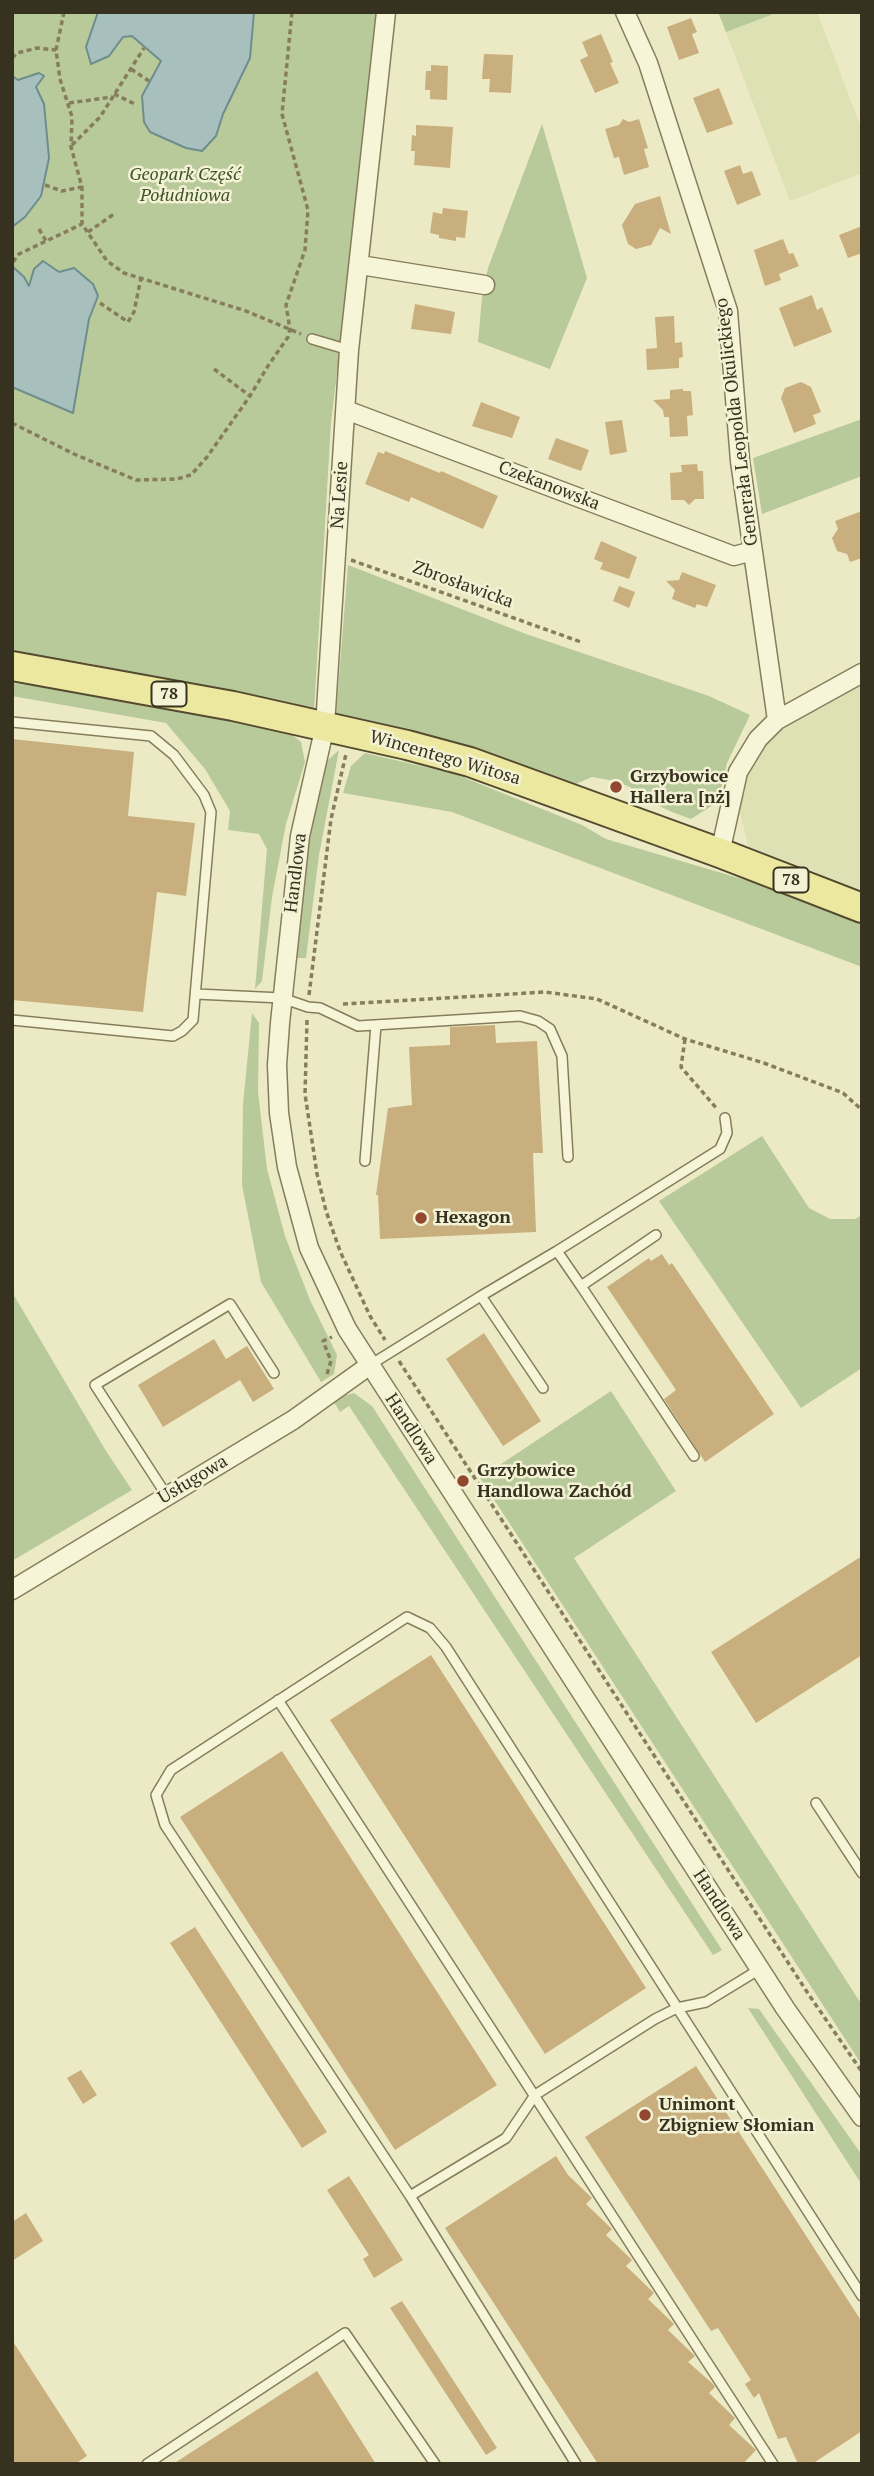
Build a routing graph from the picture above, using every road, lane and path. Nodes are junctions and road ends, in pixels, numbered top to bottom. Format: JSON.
{"nodes":[{"id":1,"x":64,"y":12,"type":"edge"},
{"id":2,"x":292,"y":12,"type":"edge"},
{"id":3,"x":386,"y":12,"type":"edge"},
{"id":4,"x":625,"y":12,"type":"edge"},
{"id":5,"x":144,"y":48,"type":"dead end"},
{"id":6,"x":56,"y":50,"type":"junction"},
{"id":7,"x":12,"y":58,"type":"edge"},
{"id":8,"x":131,"y":69,"type":"junction"},
{"id":9,"x":149,"y":81,"type":"dead end"},
{"id":10,"x":113,"y":95,"type":"junction"},
{"id":11,"x":69,"y":103,"type":"junction"},
{"id":12,"x":137,"y":105,"type":"dead end"},
{"id":13,"x":71,"y":147,"type":"junction"},
{"id":14,"x":45,"y":185,"type":"dead end"},
{"id":15,"x":82,"y":187,"type":"junction"},
{"id":16,"x":114,"y":214,"type":"dead end"},
{"id":17,"x":82,"y":224,"type":"junction"},
{"id":18,"x":38,"y":229,"type":"dead end"},
{"id":19,"x":88,"y":232,"type":"junction"},
{"id":20,"x":46,"y":241,"type":"junction"},
{"id":21,"x":13,"y":262,"type":"edge"},
{"id":22,"x":360,"y":265,"type":"junction"},
{"id":23,"x":141,"y":278,"type":"junction"},
{"id":24,"x":485,"y":285,"type":"dead end"},
{"id":25,"x":100,"y":303,"type":"dead end"},
{"id":26,"x":290,"y":330,"type":"junction"},
{"id":27,"x":312,"y":339,"type":"joint"},
{"id":28,"x":349,"y":350,"type":"junction"},
{"id":29,"x":214,"y":369,"type":"dead end"},
{"id":30,"x":250,"y":396,"type":"junction"},
{"id":31,"x":346,"y":410,"type":"junction"},
{"id":32,"x":12,"y":423,"type":"edge"},
{"id":33,"x":752,"y":551,"type":"junction"},
{"id":34,"x":336,"y":555,"type":"junction"},
{"id":35,"x":581,"y":642,"type":"dead end"},
{"id":36,"x":12,"y":666,"type":"edge"},
{"id":37,"x":862,"y":673,"type":"edge"},
{"id":38,"x":777,"y":720,"type":"junction"},
{"id":39,"x":12,"y":722,"type":"edge"},
{"id":40,"x":325,"y":726,"type":"junction"},
{"id":41,"x":347,"y":751,"type":"dead end"},
{"id":42,"x":720,"y":853,"type":"junction"},
{"id":43,"x":862,"y":908,"type":"edge"},
{"id":44,"x":196,"y":994,"type":"junction"},
{"id":45,"x":282,"y":998,"type":"junction"},
{"id":46,"x":308,"y":1007,"type":"junction"},
{"id":47,"x":320,"y":1008,"type":"junction"},
{"id":48,"x":12,"y":1020,"type":"edge"},
{"id":49,"x":376,"y":1026,"type":"junction"},
{"id":50,"x":685,"y":1039,"type":"junction"},
{"id":51,"x":862,"y":1110,"type":"edge"},
{"id":52,"x":725,"y":1118,"type":"joint"},
{"id":53,"x":568,"y":1157,"type":"dead end"},
{"id":54,"x":365,"y":1161,"type":"dead end"},
{"id":55,"x":656,"y":1235,"type":"dead end"},
{"id":56,"x":557,"y":1251,"type":"junction"},
{"id":57,"x":581,"y":1286,"type":"junction"},
{"id":58,"x":481,"y":1296,"type":"junction"},
{"id":59,"x":392,"y":1351,"type":"junction"},
{"id":60,"x":370,"y":1365,"type":"junction"},
{"id":61,"x":274,"y":1373,"type":"dead end"},
{"id":62,"x":543,"y":1388,"type":"dead end"},
{"id":63,"x":694,"y":1456,"type":"dead end"},
{"id":64,"x":167,"y":1496,"type":"junction"},
{"id":65,"x":12,"y":1590,"type":"edge"},
{"id":66,"x":278,"y":1700,"type":"junction"},
{"id":67,"x":816,"y":1803,"type":"dead end"},
{"id":68,"x":862,"y":1873,"type":"edge"},
{"id":69,"x":760,"y":1969,"type":"junction"},
{"id":70,"x":677,"y":2008,"type":"junction"},
{"id":71,"x":862,"y":2072,"type":"edge"},
{"id":72,"x":535,"y":2095,"type":"junction"},
{"id":73,"x":862,"y":2116,"type":"edge"},
{"id":74,"x":410,"y":2196,"type":"junction"},
{"id":75,"x":862,"y":2296,"type":"edge"},
{"id":76,"x":147,"y":2464,"type":"edge"},
{"id":77,"x":435,"y":2464,"type":"edge"},
{"id":78,"x":576,"y":2464,"type":"edge"},
{"id":79,"x":773,"y":2464,"type":"edge"}],
"edges":[{"from":1,"to":6,"type":"path"},
{"from":2,"to":26,"type":"path"},
{"from":3,"to":22,"type":"street","name":"Na Lesie"},
{"from":4,"to":33,"type":"street","name":"Generała Leopolda Okulickiego"},
{"from":5,"to":8,"type":"path"},
{"from":6,"to":7,"type":"path"},
{"from":6,"to":11,"type":"path"},
{"from":8,"to":9,"type":"path"},
{"from":8,"to":10,"type":"path"},
{"from":10,"to":11,"type":"path"},
{"from":10,"to":12,"type":"path"},
{"from":10,"to":13,"type":"path"},
{"from":11,"to":13,"type":"path"},
{"from":13,"to":15,"type":"path"},
{"from":14,"to":15,"type":"path"},
{"from":15,"to":17,"type":"path"},
{"from":16,"to":19,"type":"path"},
{"from":17,"to":19,"type":"path"},
{"from":17,"to":20,"type":"path"},
{"from":18,"to":20,"type":"path"},
{"from":19,"to":23,"type":"path"},
{"from":20,"to":21,"type":"path"},
{"from":22,"to":24,"type":"street"},
{"from":22,"to":28,"type":"street","name":"Na Lesie"},
{"from":23,"to":25,"type":"path"},
{"from":23,"to":26,"type":"path"},
{"from":26,"to":27,"type":"path"},
{"from":26,"to":30,"type":"path"},
{"from":27,"to":28,"type":"lane"},
{"from":28,"to":31,"type":"street","name":"Na Lesie"},
{"from":29,"to":30,"type":"path"},
{"from":30,"to":32,"type":"path"},
{"from":31,"to":33,"type":"street","name":"Czekanowska"},
{"from":31,"to":34,"type":"street","name":"Na Lesie"},
{"from":33,"to":38,"type":"street","name":"Generała Leopolda Okulickiego"},
{"from":34,"to":35,"type":"path","name":"Zbrosławicka"},
{"from":34,"to":40,"type":"street","name":"Na Lesie"},
{"from":36,"to":40,"type":"main road","name":"Wincentego Witosa","number":"78"},
{"from":37,"to":38,"type":"street"},
{"from":38,"to":42,"type":"street"},
{"from":39,"to":44,"type":"lane"},
{"from":40,"to":42,"type":"main road","name":"Wincentego Witosa","number":"78"},
{"from":40,"to":45,"type":"street","name":"Handlowa"},
{"from":41,"to":46,"type":"path"},
{"from":42,"to":43,"type":"main road","name":"Wincentego Witosa","number":"78"},
{"from":44,"to":45,"type":"lane"},
{"from":44,"to":48,"type":"lane"},
{"from":45,"to":46,"type":"lane"},
{"from":45,"to":60,"type":"street","name":"Handlowa"},
{"from":46,"to":47,"type":"lane"},
{"from":46,"to":59,"type":"path"},
{"from":47,"to":49,"type":"lane"},
{"from":47,"to":50,"type":"path"},
{"from":49,"to":53,"type":"lane"},
{"from":49,"to":54,"type":"lane"},
{"from":50,"to":51,"type":"path"},
{"from":50,"to":52,"type":"path"},
{"from":52,"to":56,"type":"lane"},
{"from":55,"to":57,"type":"lane"},
{"from":56,"to":57,"type":"lane"},
{"from":56,"to":58,"type":"lane"},
{"from":57,"to":63,"type":"lane"},
{"from":58,"to":59,"type":"lane"},
{"from":58,"to":62,"type":"lane"},
{"from":59,"to":60,"type":"lane"},
{"from":59,"to":71,"type":"path"},
{"from":60,"to":64,"type":"street","name":"Usługowa"},
{"from":60,"to":69,"type":"street","name":"Handlowa"},
{"from":61,"to":64,"type":"lane"},
{"from":64,"to":65,"type":"street","name":"Usługowa"},
{"from":66,"to":70,"type":"lane"},
{"from":66,"to":72,"type":"lane"},
{"from":66,"to":74,"type":"lane"},
{"from":67,"to":68,"type":"lane"},
{"from":69,"to":70,"type":"lane"},
{"from":69,"to":73,"type":"street","name":"Handlowa"},
{"from":70,"to":72,"type":"lane"},
{"from":70,"to":75,"type":"lane"},
{"from":72,"to":74,"type":"lane"},
{"from":72,"to":79,"type":"lane"},
{"from":74,"to":78,"type":"lane"},
{"from":76,"to":77,"type":"lane"}]}
